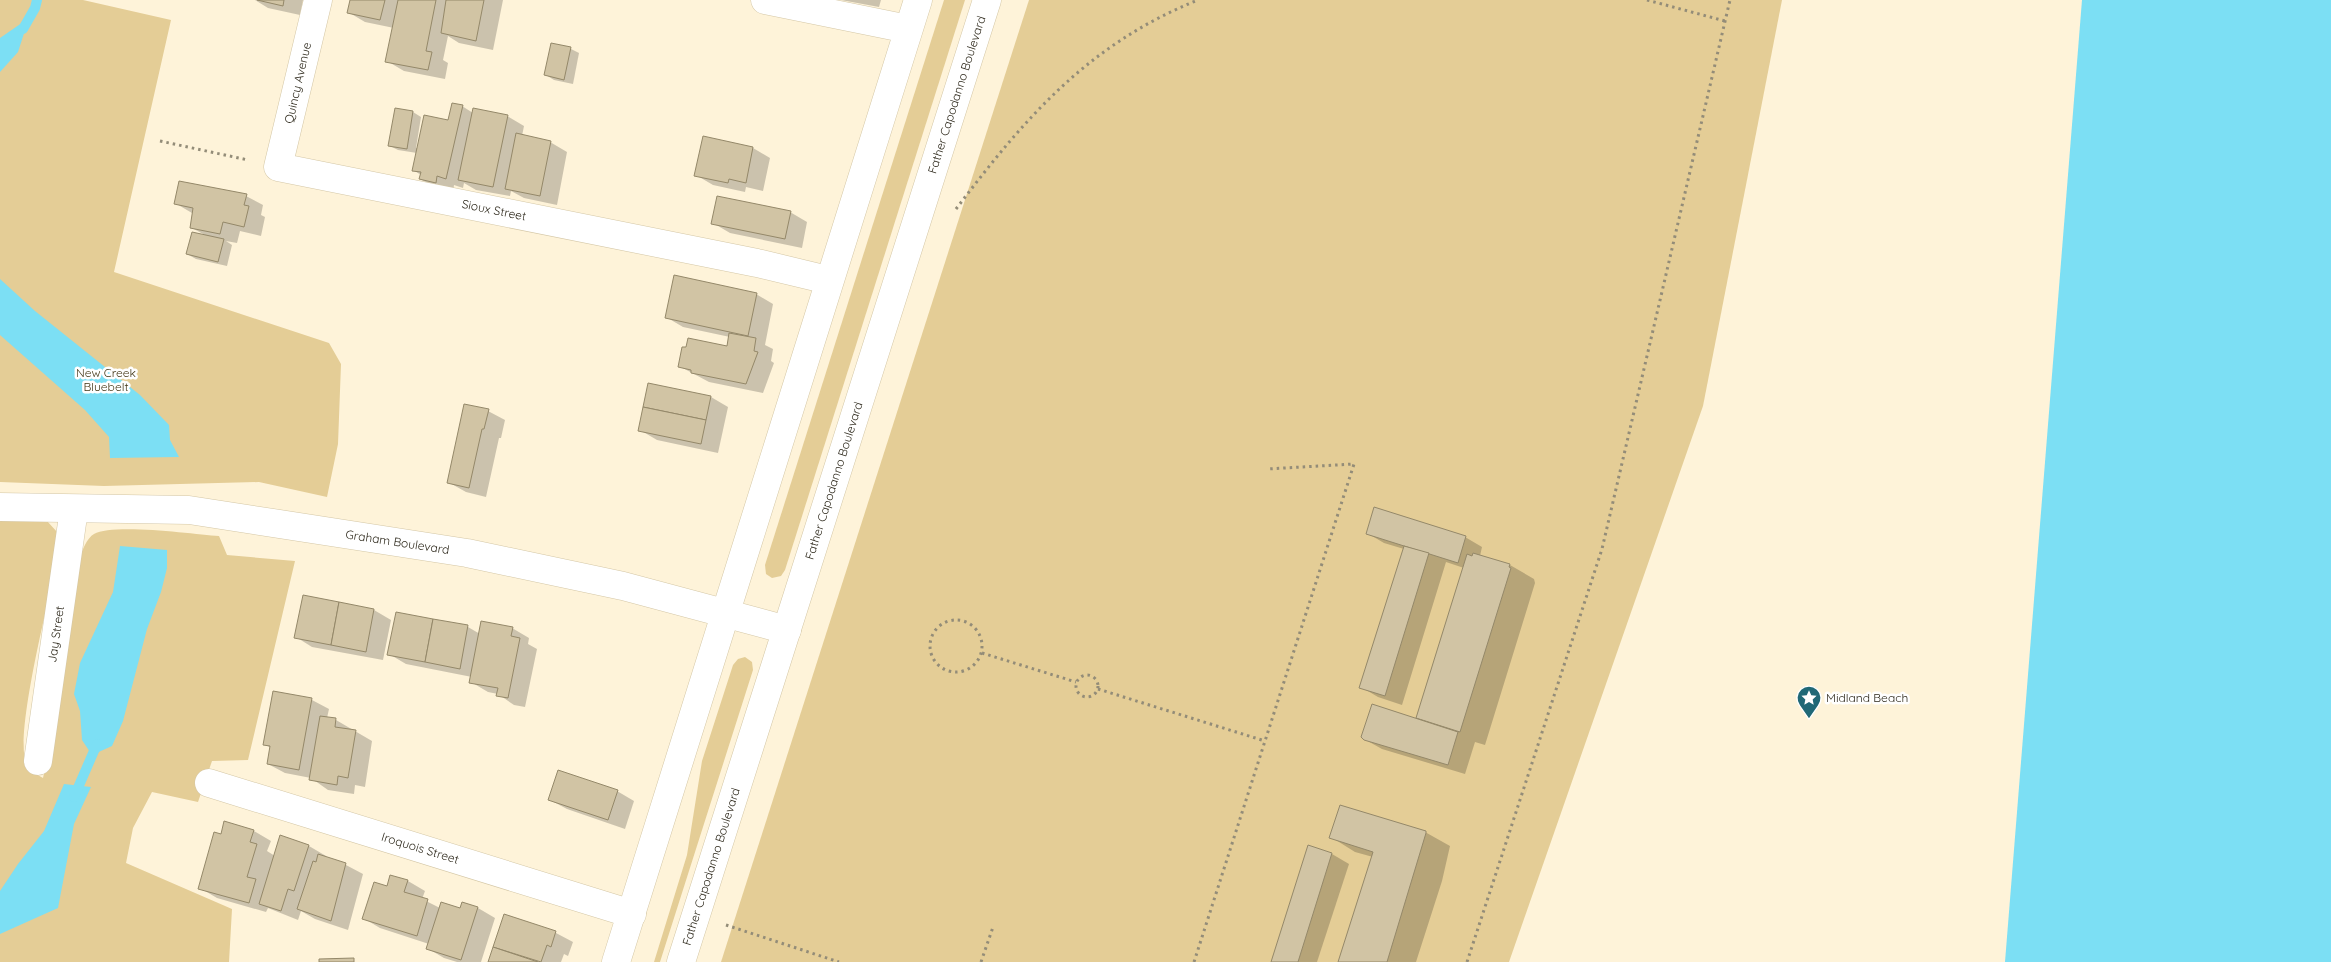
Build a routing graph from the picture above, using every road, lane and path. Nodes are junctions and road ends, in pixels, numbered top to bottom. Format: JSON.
{"nodes":[{"id":1,"x":318,"y":0,"type":"edge"},
{"id":2,"x":765,"y":0,"type":"edge"},
{"id":3,"x":918,"y":0,"type":"edge"},
{"id":4,"x":987,"y":0,"type":"edge"},
{"id":5,"x":1198,"y":0,"type":"edge"},
{"id":6,"x":1647,"y":0,"type":"edge"},
{"id":7,"x":1730,"y":0,"type":"edge"},
{"id":8,"x":1725,"y":21,"type":"junction"},
{"id":9,"x":908,"y":29,"type":"junction"},
{"id":10,"x":160,"y":141,"type":"dead end"},
{"id":11,"x":278,"y":167,"type":"junction"},
{"id":12,"x":956,"y":209,"type":"dead end"},
{"id":13,"x":828,"y":280,"type":"junction"},
{"id":14,"x":1268,"y":469,"type":"dead end"},
{"id":15,"x":0,"y":507,"type":"edge"},
{"id":16,"x":74,"y":509,"type":"junction"},
{"id":17,"x":724,"y":613,"type":"junction"},
{"id":18,"x":787,"y":630,"type":"junction"},
{"id":19,"x":982,"y":653,"type":"junction"},
{"id":20,"x":1076,"y":682,"type":"junction"},
{"id":21,"x":1098,"y":689,"type":"junction"},
{"id":22,"x":1265,"y":740,"type":"junction"},
{"id":23,"x":38,"y":762,"type":"dead end"},
{"id":24,"x":209,"y":783,"type":"dead end"},
{"id":25,"x":632,"y":914,"type":"junction"},
{"id":26,"x":726,"y":925,"type":"dead end"},
{"id":27,"x":993,"y":927,"type":"dead end"},
{"id":28,"x":616,"y":962,"type":"edge"},
{"id":29,"x":681,"y":962,"type":"edge"},
{"id":30,"x":839,"y":962,"type":"edge"},
{"id":31,"x":981,"y":962,"type":"edge"},
{"id":32,"x":1194,"y":962,"type":"edge"},
{"id":33,"x":1467,"y":962,"type":"edge"}],
"edges":[{"from":1,"to":11,"type":"street","name":"Quincy Avenue"},
{"from":2,"to":9,"type":"street"},
{"from":3,"to":9,"type":"street"},
{"from":4,"to":18,"type":"street","name":"Father Capodanno Boulevard"},
{"from":5,"to":12,"type":"path"},
{"from":6,"to":8,"type":"path"},
{"from":7,"to":8,"type":"path"},
{"from":8,"to":33,"type":"path"},
{"from":9,"to":13,"type":"street"},
{"from":10,"to":11,"type":"path"},
{"from":11,"to":13,"type":"street","name":"Sioux Street"},
{"from":13,"to":17,"type":"street"},
{"from":14,"to":22,"type":"path"},
{"from":15,"to":16,"type":"street","name":"Graham Boulevard"},
{"from":16,"to":17,"type":"street","name":"Graham Boulevard"},
{"from":16,"to":23,"type":"street","name":"Jay Street"},
{"from":17,"to":18,"type":"street","name":"Graham Boulevard"},
{"from":17,"to":25,"type":"street"},
{"from":18,"to":29,"type":"street","name":"Father Capodanno Boulevard"},
{"from":19,"to":19,"type":"path"},
{"from":19,"to":20,"type":"path"},
{"from":20,"to":21,"type":"path"},
{"from":20,"to":21,"type":"path"},
{"from":21,"to":22,"type":"path"},
{"from":22,"to":32,"type":"path"},
{"from":24,"to":25,"type":"street","name":"Iroquois Street"},
{"from":25,"to":28,"type":"street"},
{"from":26,"to":30,"type":"path"},
{"from":27,"to":31,"type":"path"}]}
